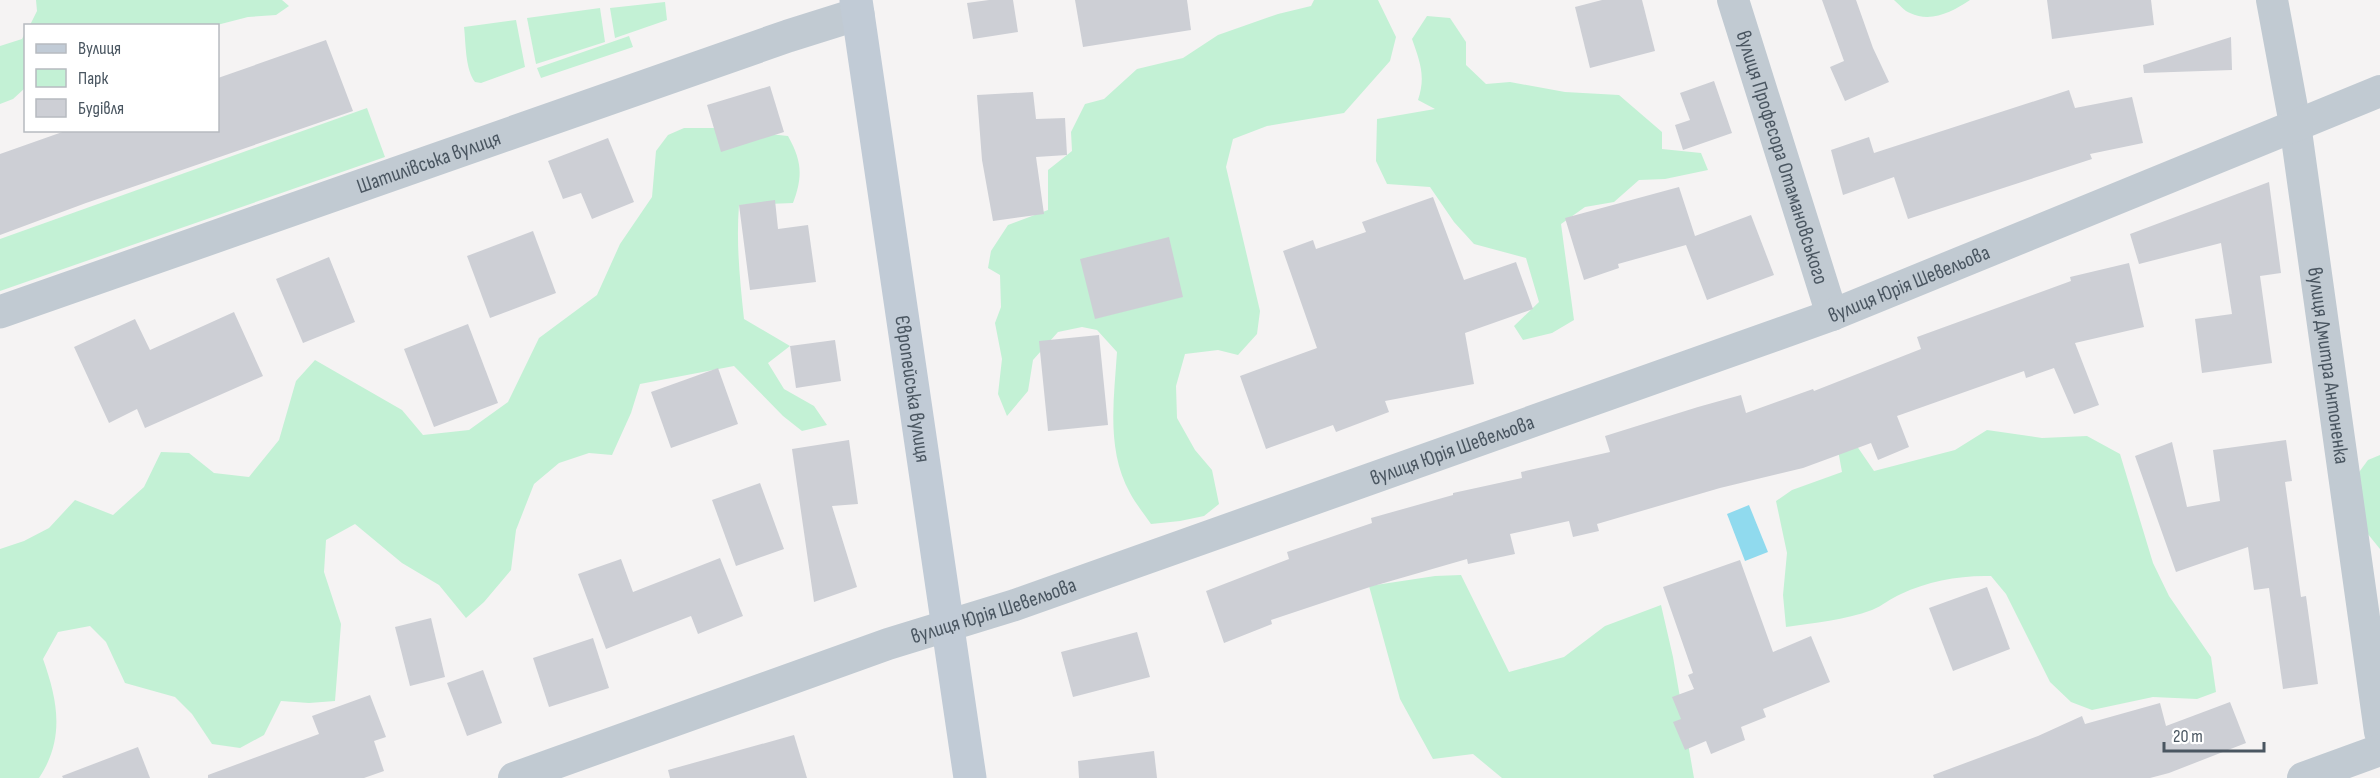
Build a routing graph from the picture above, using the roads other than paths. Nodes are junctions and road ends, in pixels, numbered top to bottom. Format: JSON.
{"nodes":[{"id":1,"x":1733,"y":0,"type":"edge"},
{"id":2,"x":2272,"y":0,"type":"edge"},
{"id":3,"x":857,"y":7,"type":"edge"},
{"id":4,"x":2380,"y":91,"type":"edge"},
{"id":5,"x":2295,"y":124,"type":"junction"},
{"id":6,"x":0,"y":312,"type":"edge"},
{"id":7,"x":1832,"y":315,"type":"junction"},
{"id":8,"x":948,"y":626,"type":"junction"},
{"id":9,"x":2380,"y":732,"type":"edge"},
{"id":10,"x":2380,"y":750,"type":"edge"},
{"id":11,"x":514,"y":778,"type":"edge"},
{"id":12,"x":970,"y":778,"type":"edge"},
{"id":13,"x":2303,"y":778,"type":"edge"}],
"edges":[{"from":1,"to":7,"type":"street","name":"вулиця Професора Отамановського"},
{"from":2,"to":5,"type":"street","name":"вулиця Дмитра Антоненка"},
{"from":3,"to":6,"type":"street","name":"Шатилівська вулиця"},
{"from":3,"to":8,"type":"main road","name":"Європейська вулиця"},
{"from":4,"to":5,"type":"street","name":"вулиця Юрія Шевельова"},
{"from":5,"to":7,"type":"street","name":"вулиця Юрія Шевельова"},
{"from":5,"to":9,"type":"street","name":"вулиця Дмитра Антоненка"},
{"from":7,"to":8,"type":"street","name":"вулиця Юрія Шевельова"},
{"from":8,"to":11,"type":"street","name":"вулиця Юрія Шевельова"},
{"from":8,"to":12,"type":"main road","name":"Європейська вулиця"},
{"from":10,"to":13,"type":"street"}]}
